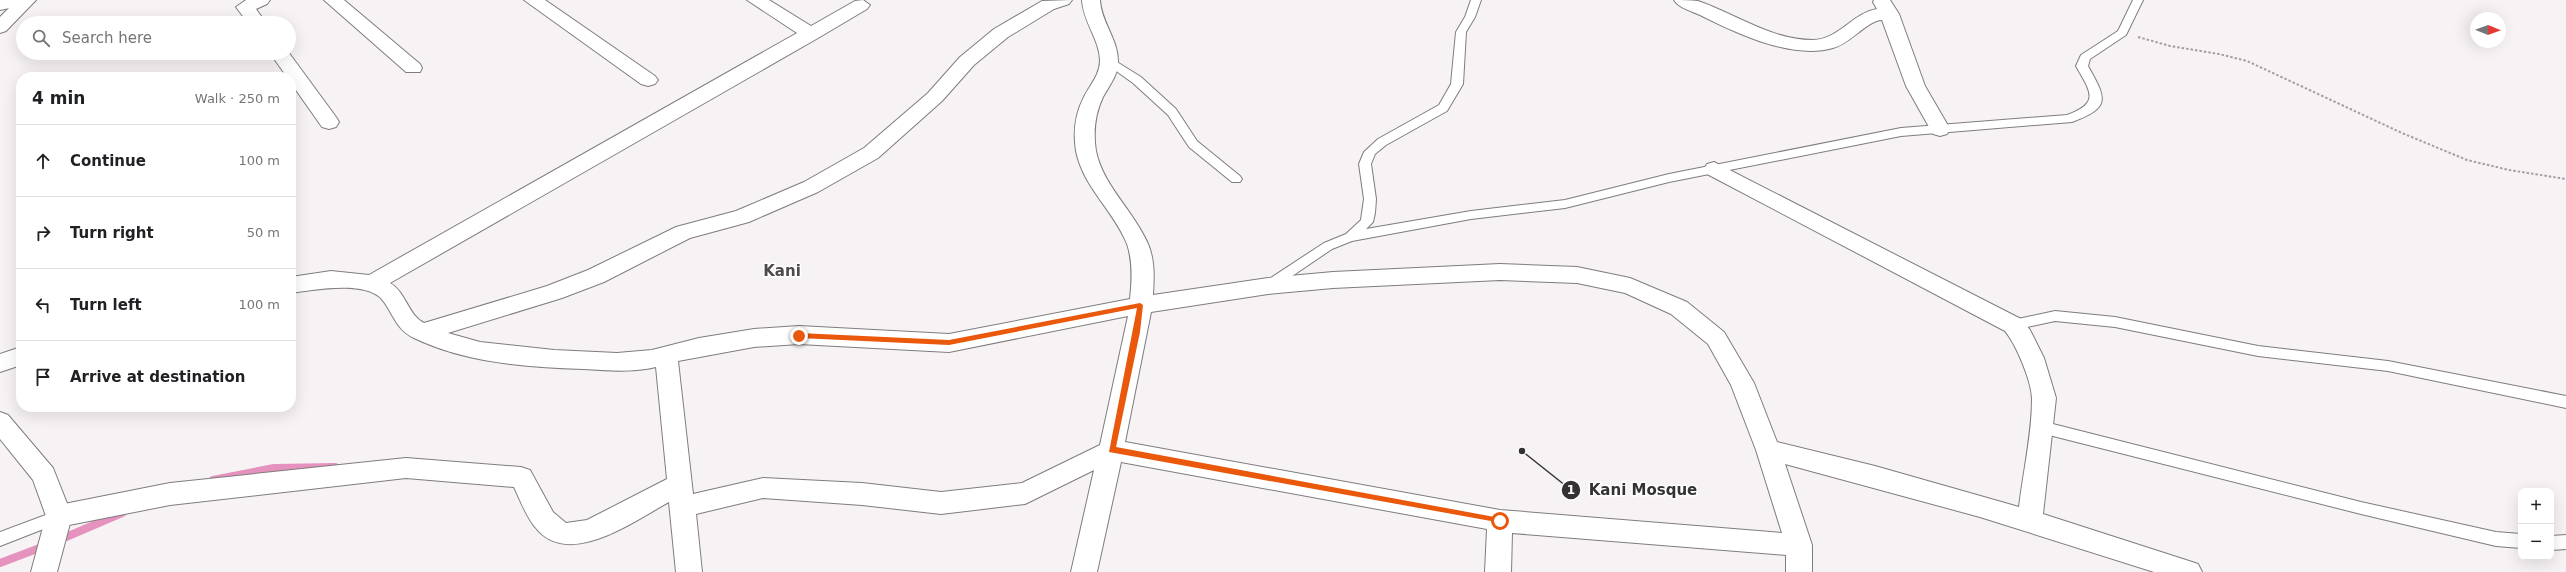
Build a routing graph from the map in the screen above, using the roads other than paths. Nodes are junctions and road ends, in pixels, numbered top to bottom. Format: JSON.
{"nodes":[{"id":1,"x":24,"y":0,"type":"edge"},
{"id":2,"x":27,"y":0,"type":"edge"},
{"id":3,"x":261,"y":0,"type":"edge"},
{"id":4,"x":333,"y":0,"type":"edge"},
{"id":5,"x":534,"y":0,"type":"edge"},
{"id":6,"x":756,"y":0,"type":"edge"},
{"id":7,"x":1063,"y":0,"type":"edge"},
{"id":8,"x":1091,"y":0,"type":"edge"},
{"id":9,"x":1476,"y":0,"type":"edge"},
{"id":10,"x":1683,"y":0,"type":"edge"},
{"id":11,"x":2138,"y":0,"type":"edge"},
{"id":12,"x":0,"y":5,"type":"edge"},
{"id":13,"x":861,"y":5,"type":"dead end"},
{"id":14,"x":1885,"y":7,"type":"edge"},
{"id":15,"x":252,"y":16,"type":"edge"},
{"id":16,"x":0,"y":27,"type":"edge"},
{"id":17,"x":811,"y":34,"type":"junction"},
{"id":18,"x":284,"y":60,"type":"edge"},
{"id":19,"x":1109,"y":61,"type":"junction"},
{"id":20,"x":413,"y":68,"type":"dead end"},
{"id":21,"x":293,"y":72,"type":"edge"},
{"id":22,"x":296,"y":76,"type":"edge"},
{"id":23,"x":648,"y":80,"type":"dead end"},
{"id":24,"x":329,"y":122,"type":"dead end"},
{"id":25,"x":1940,"y":129,"type":"junction"},
{"id":26,"x":1714,"y":169,"type":"junction"},
{"id":27,"x":1236,"y":179,"type":"dead end"},
{"id":28,"x":1350,"y":237,"type":"junction"},
{"id":29,"x":372,"y":283,"type":"junction"},
{"id":30,"x":296,"y":284,"type":"edge"},
{"id":31,"x":1268,"y":286,"type":"junction"},
{"id":32,"x":1140,"y":305,"type":"junction"},
{"id":33,"x":2013,"y":325,"type":"junction"},
{"id":34,"x":422,"y":332,"type":"junction"},
{"id":35,"x":666,"y":355,"type":"junction"},
{"id":36,"x":16,"y":358,"type":"edge"},
{"id":37,"x":0,"y":363,"type":"edge"},
{"id":38,"x":2566,"y":402,"type":"edge"},
{"id":39,"x":0,"y":422,"type":"edge"},
{"id":40,"x":2041,"y":427,"type":"junction"},
{"id":41,"x":1112,"y":450,"type":"junction"},
{"id":42,"x":1768,"y":450,"type":"junction"},
{"id":43,"x":681,"y":496,"type":"junction"},
{"id":44,"x":59,"y":516,"type":"junction"},
{"id":45,"x":2030,"y":520,"type":"junction"},
{"id":46,"x":1500,"y":521,"type":"junction"},
{"id":47,"x":0,"y":539,"type":"edge"},
{"id":48,"x":2518,"y":541,"type":"edge"},
{"id":49,"x":2566,"y":542,"type":"edge"},
{"id":50,"x":2554,"y":543,"type":"edge"},
{"id":51,"x":1799,"y":545,"type":"junction"},
{"id":52,"x":44,"y":572,"type":"edge"},
{"id":53,"x":689,"y":572,"type":"edge"},
{"id":54,"x":1084,"y":572,"type":"edge"},
{"id":55,"x":1498,"y":572,"type":"edge"},
{"id":56,"x":1799,"y":572,"type":"edge"},
{"id":57,"x":2189,"y":572,"type":"edge"}],
"edges":[{"from":1,"to":12,"type":"street"},
{"from":2,"to":16,"type":"street"},
{"from":3,"to":15,"type":"street"},
{"from":4,"to":20,"type":"street"},
{"from":5,"to":23,"type":"street"},
{"from":6,"to":17,"type":"street"},
{"from":7,"to":34,"type":"street"},
{"from":8,"to":19,"type":"street"},
{"from":9,"to":28,"type":"lane"},
{"from":10,"to":14,"type":"street"},
{"from":11,"to":25,"type":"lane"},
{"from":13,"to":17,"type":"street"},
{"from":14,"to":25,"type":"street"},
{"from":17,"to":29,"type":"street"},
{"from":18,"to":21,"type":"street"},
{"from":19,"to":27,"type":"lane"},
{"from":19,"to":32,"type":"street"},
{"from":22,"to":24,"type":"street"},
{"from":25,"to":26,"type":"lane"},
{"from":26,"to":28,"type":"lane"},
{"from":26,"to":33,"type":"street"},
{"from":28,"to":31,"type":"lane"},
{"from":29,"to":30,"type":"street"},
{"from":29,"to":34,"type":"street"},
{"from":31,"to":32,"type":"street"},
{"from":31,"to":42,"type":"street"},
{"from":32,"to":35,"type":"street"},
{"from":32,"to":41,"type":"street"},
{"from":33,"to":38,"type":"lane"},
{"from":33,"to":40,"type":"street"},
{"from":34,"to":35,"type":"street"},
{"from":35,"to":43,"type":"street"},
{"from":36,"to":37,"type":"street"},
{"from":39,"to":44,"type":"street"},
{"from":40,"to":45,"type":"street"},
{"from":40,"to":48,"type":"lane"},
{"from":41,"to":43,"type":"street"},
{"from":41,"to":46,"type":"street"},
{"from":41,"to":54,"type":"street"},
{"from":42,"to":45,"type":"street"},
{"from":42,"to":51,"type":"street"},
{"from":43,"to":44,"type":"street"},
{"from":43,"to":53,"type":"street"},
{"from":44,"to":47,"type":"lane"},
{"from":44,"to":52,"type":"street"},
{"from":45,"to":57,"type":"street"},
{"from":46,"to":51,"type":"street"},
{"from":46,"to":55,"type":"street"},
{"from":49,"to":50,"type":"lane"},
{"from":51,"to":56,"type":"street"}]}
